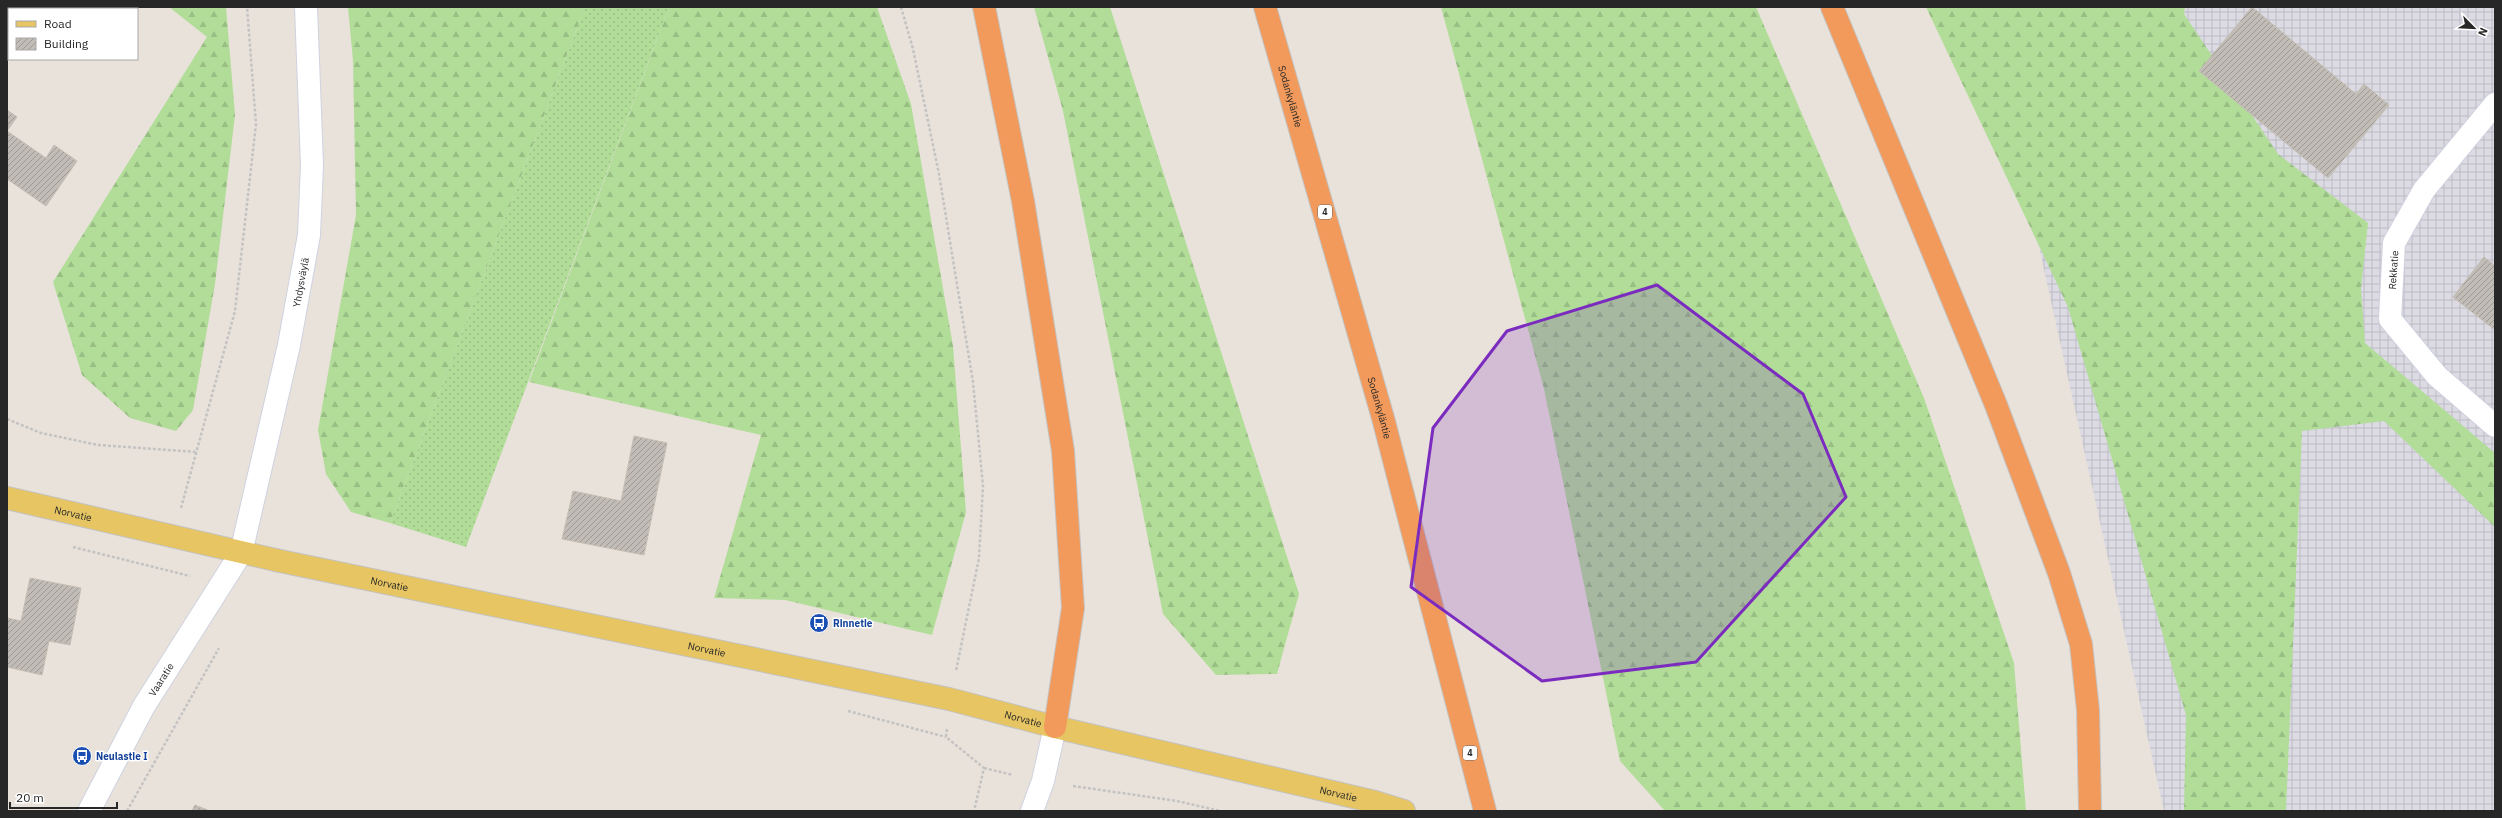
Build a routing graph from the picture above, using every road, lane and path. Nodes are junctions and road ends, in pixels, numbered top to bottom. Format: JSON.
{"nodes":[{"id":1,"x":247,"y":7,"type":"edge"},
{"id":2,"x":306,"y":7,"type":"edge"},
{"id":3,"x":901,"y":7,"type":"edge"},
{"id":4,"x":984,"y":7,"type":"edge"},
{"id":5,"x":1265,"y":7,"type":"edge"},
{"id":6,"x":1832,"y":7,"type":"edge"},
{"id":7,"x":2495,"y":104,"type":"edge"},
{"id":8,"x":7,"y":419,"type":"edge"},
{"id":9,"x":2495,"y":426,"type":"edge"},
{"id":10,"x":197,"y":452,"type":"junction"},
{"id":11,"x":7,"y":498,"type":"edge"},
{"id":12,"x":174,"y":535,"type":"junction"},
{"id":13,"x":68,"y":545,"type":"dead end"},
{"id":14,"x":241,"y":552,"type":"junction"},
{"id":15,"x":220,"y":584,"type":"junction"},
{"id":16,"x":220,"y":646,"type":"dead end"},
{"id":17,"x":949,"y":699,"type":"junction"},
{"id":18,"x":1054,"y":727,"type":"junction"},
{"id":19,"x":984,"y":768,"type":"junction"},
{"id":20,"x":1043,"y":781,"type":"junction"},
{"id":21,"x":90,"y":811,"type":"edge"},
{"id":22,"x":127,"y":811,"type":"edge"},
{"id":23,"x":974,"y":811,"type":"edge"},
{"id":24,"x":1032,"y":811,"type":"edge"},
{"id":25,"x":1220,"y":811,"type":"edge"},
{"id":26,"x":1404,"y":811,"type":"edge"},
{"id":27,"x":1485,"y":811,"type":"edge"},
{"id":28,"x":2090,"y":811,"type":"edge"}],
"edges":[{"from":1,"to":10,"type":"path"},
{"from":2,"to":14,"type":"street","name":"Yhdysväylä"},
{"from":3,"to":17,"type":"path"},
{"from":4,"to":18,"type":"highway"},
{"from":5,"to":27,"type":"highway","name":"Sodankyläntie","number":"4"},
{"from":6,"to":28,"type":"highway"},
{"from":7,"to":9,"type":"street","name":"Rekkatie"},
{"from":8,"to":10,"type":"path"},
{"from":10,"to":12,"type":"path"},
{"from":11,"to":12,"type":"main road","name":"Norvatie"},
{"from":12,"to":14,"type":"main road","name":"Norvatie"},
{"from":13,"to":15,"type":"path"},
{"from":14,"to":15,"type":"street","name":"Vaaratie"},
{"from":14,"to":17,"type":"main road","name":"Norvatie"},
{"from":15,"to":21,"type":"street","name":"Vaaratie"},
{"from":16,"to":22,"type":"path"},
{"from":17,"to":18,"type":"main road","name":"Norvatie"},
{"from":17,"to":19,"type":"path"},
{"from":18,"to":20,"type":"street"},
{"from":18,"to":26,"type":"main road","name":"Norvatie"},
{"from":19,"to":20,"type":"path"},
{"from":19,"to":23,"type":"path"},
{"from":20,"to":24,"type":"street"},
{"from":20,"to":25,"type":"path"}]}
